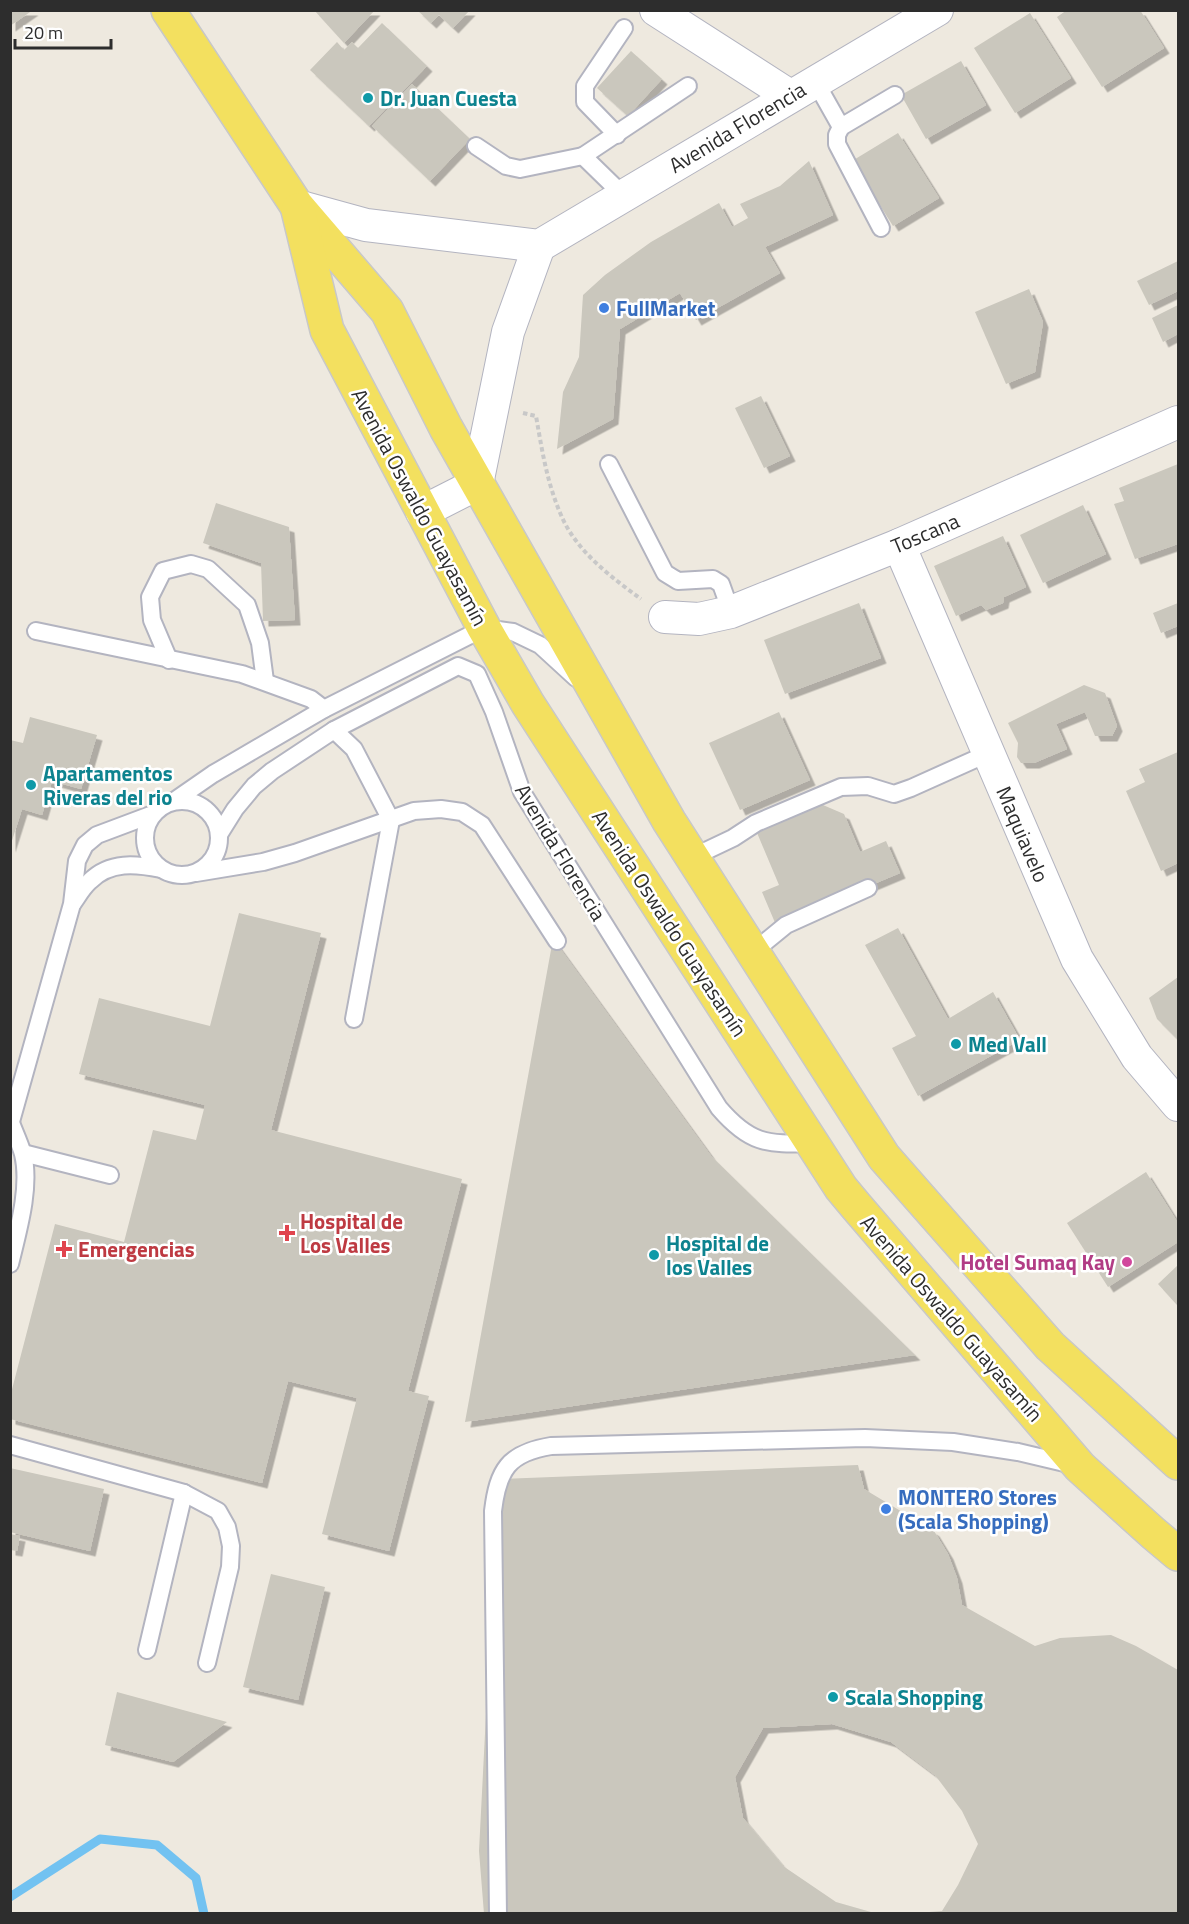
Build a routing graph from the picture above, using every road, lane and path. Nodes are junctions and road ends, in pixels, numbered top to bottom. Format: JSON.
{"nodes":[{"id":1,"x":168,"y":10,"type":"edge"},
{"id":2,"x":656,"y":10,"type":"edge"},
{"id":3,"x":937,"y":10,"type":"edge"},
{"id":4,"x":624,"y":28,"type":"dead end"},
{"id":5,"x":688,"y":86,"type":"dead end"},
{"id":6,"x":802,"y":88,"type":"junction"},
{"id":7,"x":895,"y":95,"type":"dead end"},
{"id":8,"x":841,"y":128,"type":"junction"},
{"id":9,"x":617,"y":135,"type":"junction"},
{"id":10,"x":476,"y":146,"type":"dead end"},
{"id":11,"x":583,"y":156,"type":"junction"},
{"id":12,"x":623,"y":195,"type":"junction"},
{"id":13,"x":297,"y":206,"type":"junction"},
{"id":14,"x":881,"y":228,"type":"dead end"},
{"id":15,"x":539,"y":246,"type":"junction"},
{"id":16,"x":493,"y":405,"type":"junction"},
{"id":17,"x":1179,"y":422,"type":"edge"},
{"id":18,"x":609,"y":464,"type":"dead end"},
{"id":19,"x":477,"y":484,"type":"junction"},
{"id":20,"x":422,"y":512,"type":"junction"},
{"id":21,"x":899,"y":545,"type":"junction"},
{"id":22,"x":731,"y":612,"type":"junction"},
{"id":23,"x":665,"y":617,"type":"joint"},
{"id":24,"x":484,"y":628,"type":"junction"},
{"id":25,"x":36,"y":631,"type":"dead end"},
{"id":26,"x":169,"y":660,"type":"junction"},
{"id":27,"x":265,"y":681,"type":"junction"},
{"id":28,"x":600,"y":699,"type":"junction"},
{"id":29,"x":324,"y":709,"type":"junction"},
{"id":30,"x":334,"y":730,"type":"junction"},
{"id":31,"x":989,"y":753,"type":"junction"},
{"id":32,"x":174,"y":801,"type":"junction"},
{"id":33,"x":153,"y":814,"type":"junction"},
{"id":34,"x":391,"y":820,"type":"junction"},
{"id":35,"x":220,"y":833,"type":"junction"},
{"id":36,"x":693,"y":857,"type":"junction"},
{"id":37,"x":161,"y":869,"type":"junction"},
{"id":38,"x":196,"y":873,"type":"junction"},
{"id":39,"x":868,"y":888,"type":"dead end"},
{"id":40,"x":72,"y":904,"type":"junction"},
{"id":41,"x":557,"y":941,"type":"dead end"},
{"id":42,"x":753,"y":952,"type":"junction"},
{"id":43,"x":354,"y":1019,"type":"dead end"},
{"id":44,"x":1179,"y":1105,"type":"edge"},
{"id":45,"x":11,"y":1124,"type":"edge"},
{"id":46,"x":812,"y":1143,"type":"junction"},
{"id":47,"x":23,"y":1153,"type":"junction"},
{"id":48,"x":110,"y":1175,"type":"dead end"},
{"id":49,"x":10,"y":1264,"type":"edge"},
{"id":50,"x":10,"y":1445,"type":"edge"},
{"id":51,"x":1179,"y":1463,"type":"edge"},
{"id":52,"x":1080,"y":1467,"type":"junction"},
{"id":53,"x":184,"y":1493,"type":"junction"},
{"id":54,"x":1179,"y":1554,"type":"edge"},
{"id":55,"x":147,"y":1650,"type":"dead end"},
{"id":56,"x":207,"y":1663,"type":"dead end"},
{"id":57,"x":498,"y":1914,"type":"edge"}],
"edges":[{"from":1,"to":13,"type":"main road","name":"Avenida Oswaldo Guayasamín"},
{"from":2,"to":6,"type":"street"},
{"from":3,"to":6,"type":"street","name":"Avenida Florencia"},
{"from":4,"to":9,"type":"lane"},
{"from":5,"to":9,"type":"lane"},
{"from":6,"to":8,"type":"lane"},
{"from":6,"to":12,"type":"street","name":"Avenida Florencia"},
{"from":7,"to":8,"type":"lane"},
{"from":8,"to":14,"type":"lane"},
{"from":9,"to":11,"type":"lane"},
{"from":10,"to":11,"type":"lane"},
{"from":11,"to":12,"type":"lane"},
{"from":12,"to":15,"type":"street","name":"Avenida Florencia"},
{"from":13,"to":15,"type":"street"},
{"from":13,"to":19,"type":"main road","name":"Avenida Oswaldo Guayasamín"},
{"from":13,"to":20,"type":"main road","name":"Avenida Oswaldo Guayasamín"},
{"from":15,"to":16,"type":"street"},
{"from":16,"to":19,"type":"street"},
{"from":16,"to":23,"type":"path"},
{"from":17,"to":21,"type":"street","name":"Toscana"},
{"from":18,"to":22,"type":"lane"},
{"from":19,"to":20,"type":"street"},
{"from":19,"to":28,"type":"main road","name":"Avenida Oswaldo Guayasamín"},
{"from":20,"to":24,"type":"main road","name":"Avenida Oswaldo Guayasamín"},
{"from":21,"to":22,"type":"street","name":"Toscana"},
{"from":21,"to":31,"type":"street","name":"Maquiavelo"},
{"from":22,"to":23,"type":"street","name":"Toscana"},
{"from":24,"to":28,"type":"lane"},
{"from":24,"to":29,"type":"lane"},
{"from":24,"to":46,"type":"main road","name":"Avenida Oswaldo Guayasamín"},
{"from":25,"to":26,"type":"lane"},
{"from":26,"to":27,"type":"lane"},
{"from":26,"to":27,"type":"lane"},
{"from":27,"to":29,"type":"lane"},
{"from":28,"to":36,"type":"main road","name":"Avenida Oswaldo Guayasamín"},
{"from":29,"to":32,"type":"lane"},
{"from":30,"to":34,"type":"lane"},
{"from":30,"to":35,"type":"lane","name":"Avenida Florencia"},
{"from":30,"to":46,"type":"lane","name":"Avenida Florencia"},
{"from":31,"to":36,"type":"lane"},
{"from":31,"to":44,"type":"street","name":"Maquiavelo"},
{"from":32,"to":33,"type":"lane"},
{"from":32,"to":35,"type":"lane"},
{"from":33,"to":37,"type":"lane"},
{"from":33,"to":40,"type":"lane"},
{"from":34,"to":38,"type":"lane"},
{"from":34,"to":41,"type":"lane"},
{"from":34,"to":43,"type":"lane"},
{"from":35,"to":38,"type":"lane","name":"Avenida Florencia"},
{"from":36,"to":42,"type":"main road","name":"Avenida Oswaldo Guayasamín"},
{"from":37,"to":38,"type":"lane"},
{"from":37,"to":40,"type":"lane"},
{"from":39,"to":42,"type":"lane"},
{"from":40,"to":45,"type":"lane"},
{"from":42,"to":51,"type":"main road","name":"Avenida Oswaldo Guayasamín"},
{"from":45,"to":47,"type":"lane"},
{"from":46,"to":52,"type":"main road","name":"Avenida Oswaldo Guayasamín"},
{"from":47,"to":48,"type":"lane"},
{"from":47,"to":49,"type":"lane"},
{"from":50,"to":53,"type":"lane"},
{"from":52,"to":54,"type":"main road","name":"Avenida Oswaldo Guayasamín"},
{"from":52,"to":57,"type":"lane"},
{"from":53,"to":55,"type":"lane"},
{"from":53,"to":56,"type":"lane"}]}
